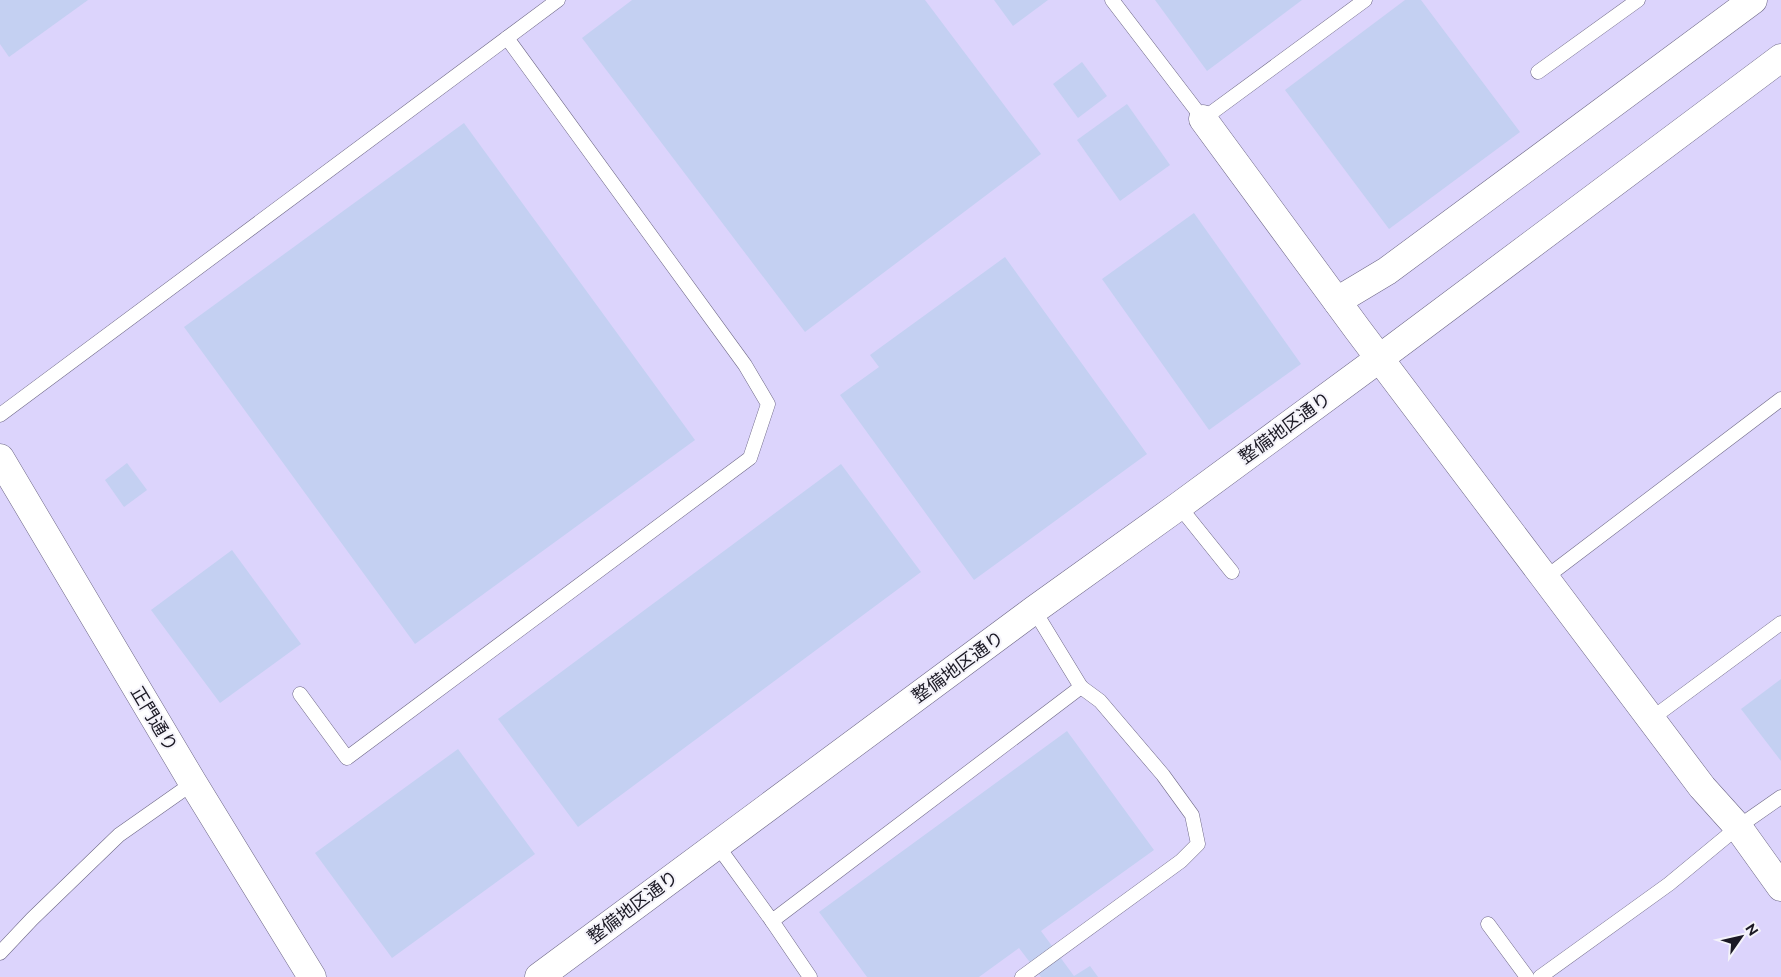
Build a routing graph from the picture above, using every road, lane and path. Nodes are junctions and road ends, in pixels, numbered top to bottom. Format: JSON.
{"nodes":[{"id":1,"x":558,"y":0,"type":"edge"},
{"id":2,"x":1112,"y":0,"type":"edge"},
{"id":3,"x":1364,"y":0,"type":"edge"},
{"id":4,"x":1638,"y":0,"type":"edge"},
{"id":5,"x":1753,"y":0,"type":"edge"},
{"id":6,"x":507,"y":38,"type":"junction"},
{"id":7,"x":1781,"y":58,"type":"edge"},
{"id":8,"x":1538,"y":72,"type":"dead end"},
{"id":9,"x":1203,"y":119,"type":"junction"},
{"id":10,"x":1337,"y":301,"type":"junction"},
{"id":11,"x":1380,"y":358,"type":"junction"},
{"id":12,"x":1781,"y":398,"type":"edge"},
{"id":13,"x":0,"y":415,"type":"edge"},
{"id":14,"x":0,"y":458,"type":"edge"},
{"id":15,"x":1179,"y":506,"type":"junction"},
{"id":16,"x":1232,"y":572,"type":"dead end"},
{"id":17,"x":1545,"y":578,"type":"junction"},
{"id":18,"x":1034,"y":610,"type":"junction"},
{"id":19,"x":1781,"y":623,"type":"edge"},
{"id":20,"x":1081,"y":687,"type":"junction"},
{"id":21,"x":300,"y":694,"type":"dead end"},
{"id":22,"x":1651,"y":719,"type":"junction"},
{"id":23,"x":193,"y":783,"type":"junction"},
{"id":24,"x":1781,"y":797,"type":"edge"},
{"id":25,"x":1738,"y":827,"type":"junction"},
{"id":26,"x":717,"y":844,"type":"junction"},
{"id":27,"x":1781,"y":887,"type":"edge"},
{"id":28,"x":772,"y":921,"type":"junction"},
{"id":29,"x":1488,"y":924,"type":"dead end"},
{"id":30,"x":0,"y":953,"type":"edge"},
{"id":31,"x":312,"y":977,"type":"edge"},
{"id":32,"x":539,"y":977,"type":"edge"},
{"id":33,"x":810,"y":977,"type":"edge"},
{"id":34,"x":1022,"y":977,"type":"edge"},
{"id":35,"x":1526,"y":977,"type":"edge"},
{"id":36,"x":1540,"y":977,"type":"edge"}],
"edges":[{"from":1,"to":6,"type":"lane"},
{"from":2,"to":9,"type":"lane"},
{"from":3,"to":9,"type":"lane"},
{"from":4,"to":8,"type":"lane"},
{"from":5,"to":10,"type":"street"},
{"from":6,"to":13,"type":"lane"},
{"from":6,"to":21,"type":"lane"},
{"from":7,"to":11,"type":"street","name":"整備地区通り"},
{"from":9,"to":10,"type":"street"},
{"from":10,"to":11,"type":"street"},
{"from":11,"to":15,"type":"street","name":"整備地区通り"},
{"from":11,"to":17,"type":"street"},
{"from":12,"to":17,"type":"lane"},
{"from":14,"to":23,"type":"street","name":"正門通り"},
{"from":15,"to":16,"type":"lane"},
{"from":15,"to":18,"type":"street","name":"整備地区通り"},
{"from":17,"to":22,"type":"street"},
{"from":18,"to":20,"type":"lane"},
{"from":18,"to":26,"type":"street","name":"整備地区通り"},
{"from":19,"to":22,"type":"lane"},
{"from":20,"to":28,"type":"lane"},
{"from":20,"to":34,"type":"lane"},
{"from":22,"to":25,"type":"street"},
{"from":23,"to":30,"type":"lane"},
{"from":23,"to":31,"type":"street","name":"正門通り"},
{"from":24,"to":25,"type":"lane"},
{"from":25,"to":27,"type":"street"},
{"from":25,"to":36,"type":"lane"},
{"from":26,"to":28,"type":"lane"},
{"from":26,"to":32,"type":"street","name":"整備地区通り"},
{"from":28,"to":33,"type":"lane"},
{"from":29,"to":35,"type":"lane"}]}
